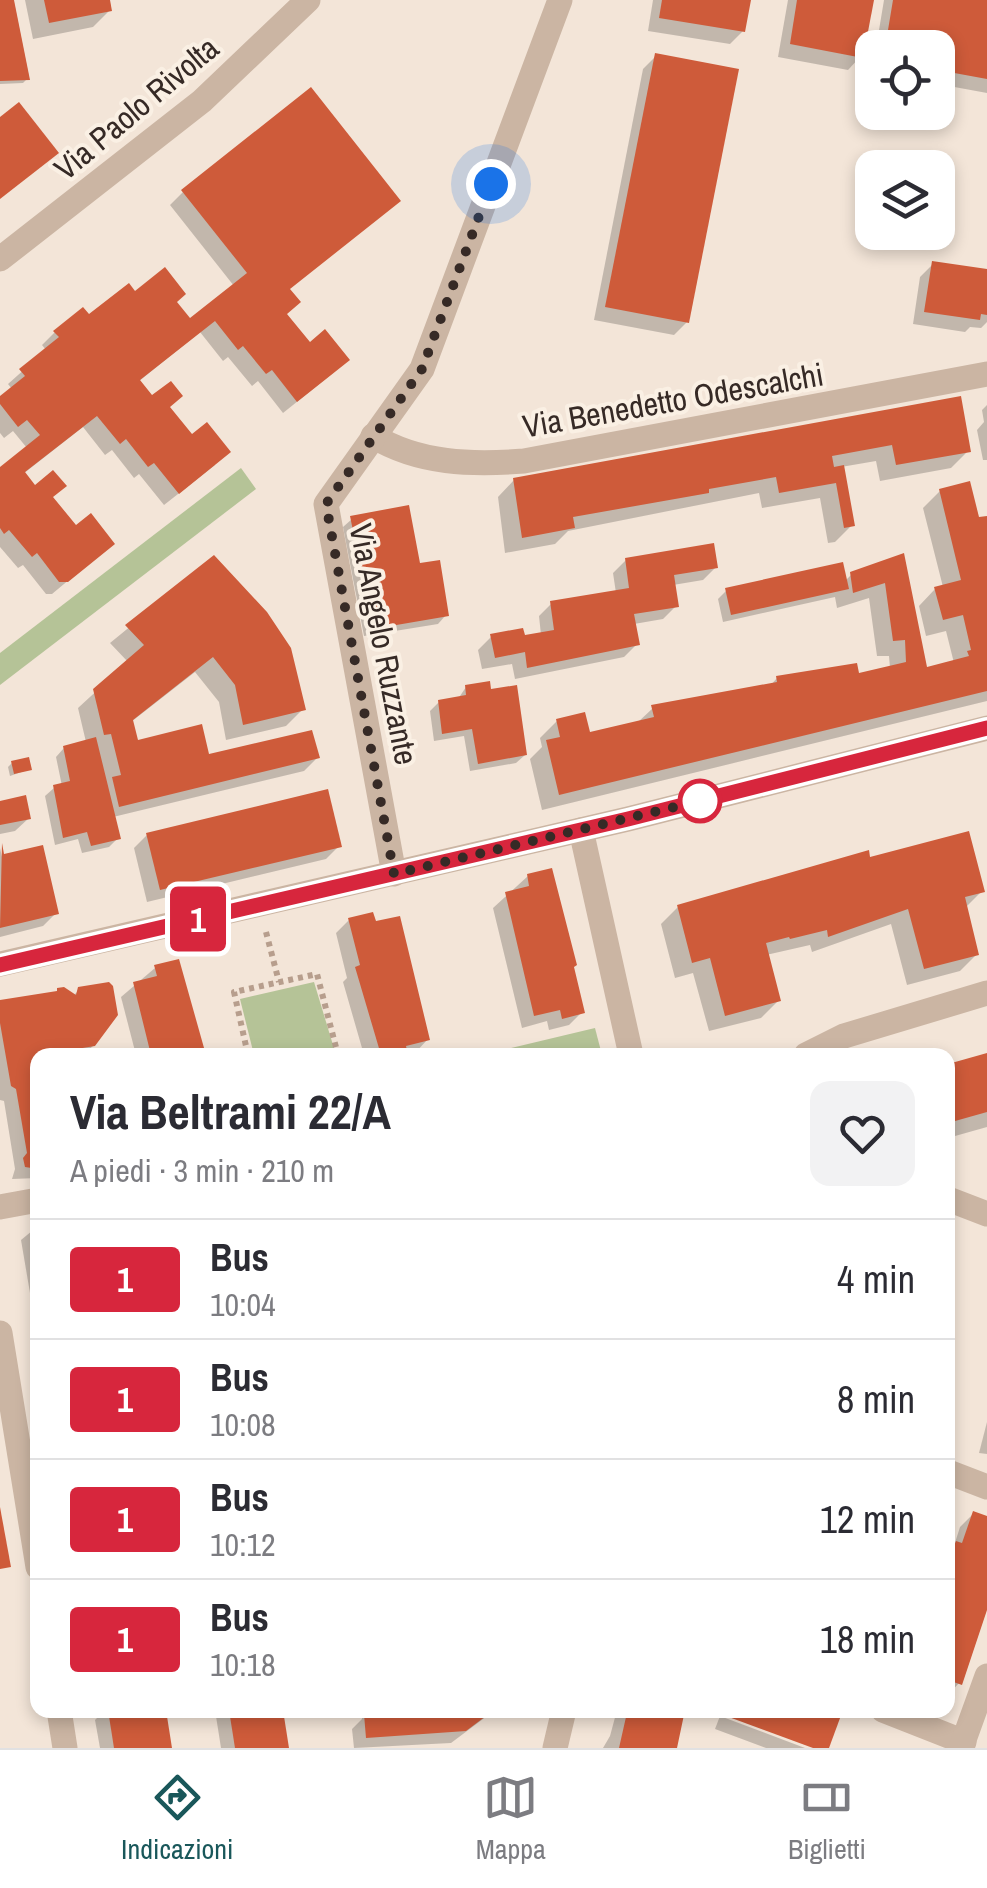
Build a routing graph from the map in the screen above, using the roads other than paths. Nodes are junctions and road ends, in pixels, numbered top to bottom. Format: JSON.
{"nodes":[{"id":1,"x":308,"y":0,"type":"edge"},
{"id":2,"x":560,"y":0,"type":"edge"},
{"id":3,"x":0,"y":259,"type":"edge"},
{"id":4,"x":987,"y":374,"type":"edge"},
{"id":5,"x":373,"y":436,"type":"junction"},
{"id":6,"x":987,"y":728,"type":"edge"},
{"id":7,"x":581,"y":830,"type":"junction"},
{"id":8,"x":394,"y":874,"type":"junction"},
{"id":9,"x":0,"y":964,"type":"edge"},
{"id":10,"x":987,"y":992,"type":"edge"},
{"id":11,"x":629,"y":1048,"type":"edge"},
{"id":12,"x":820,"y":1048,"type":"edge"},
{"id":13,"x":30,"y":1201,"type":"edge"},
{"id":14,"x":955,"y":1202,"type":"edge"},
{"id":15,"x":0,"y":1207,"type":"edge"},
{"id":16,"x":987,"y":1214,"type":"edge"},
{"id":17,"x":0,"y":1334,"type":"edge"},
{"id":18,"x":29,"y":1455,"type":"edge"},
{"id":19,"x":955,"y":1475,"type":"edge"},
{"id":20,"x":987,"y":1487,"type":"edge"},
{"id":21,"x":987,"y":1676,"type":"edge"},
{"id":22,"x":59,"y":1718,"type":"edge"},
{"id":23,"x":562,"y":1718,"type":"edge"},
{"id":24,"x":901,"y":1718,"type":"edge"},
{"id":25,"x":962,"y":1745,"type":"edge"},
{"id":26,"x":64,"y":1748,"type":"edge"},
{"id":27,"x":555,"y":1748,"type":"edge"}],
"edges":[{"from":1,"to":3,"type":"street","name":"Via Paolo Rivolta"},
{"from":2,"to":5,"type":"street","name":"Via Angelo Ruzzante"},
{"from":4,"to":5,"type":"street","name":"Via Benedetto Odescalchi"},
{"from":5,"to":8,"type":"street","name":"Via Angelo Ruzzante"},
{"from":6,"to":7,"type":"street"},
{"from":7,"to":8,"type":"street"},
{"from":7,"to":11,"type":"street"},
{"from":8,"to":9,"type":"street"},
{"from":10,"to":12,"type":"street"},
{"from":13,"to":15,"type":"street"},
{"from":14,"to":16,"type":"street"},
{"from":17,"to":18,"type":"street"},
{"from":19,"to":20,"type":"street"},
{"from":21,"to":25,"type":"street"},
{"from":22,"to":26,"type":"street"},
{"from":23,"to":27,"type":"street"},
{"from":24,"to":25,"type":"street"}]}
